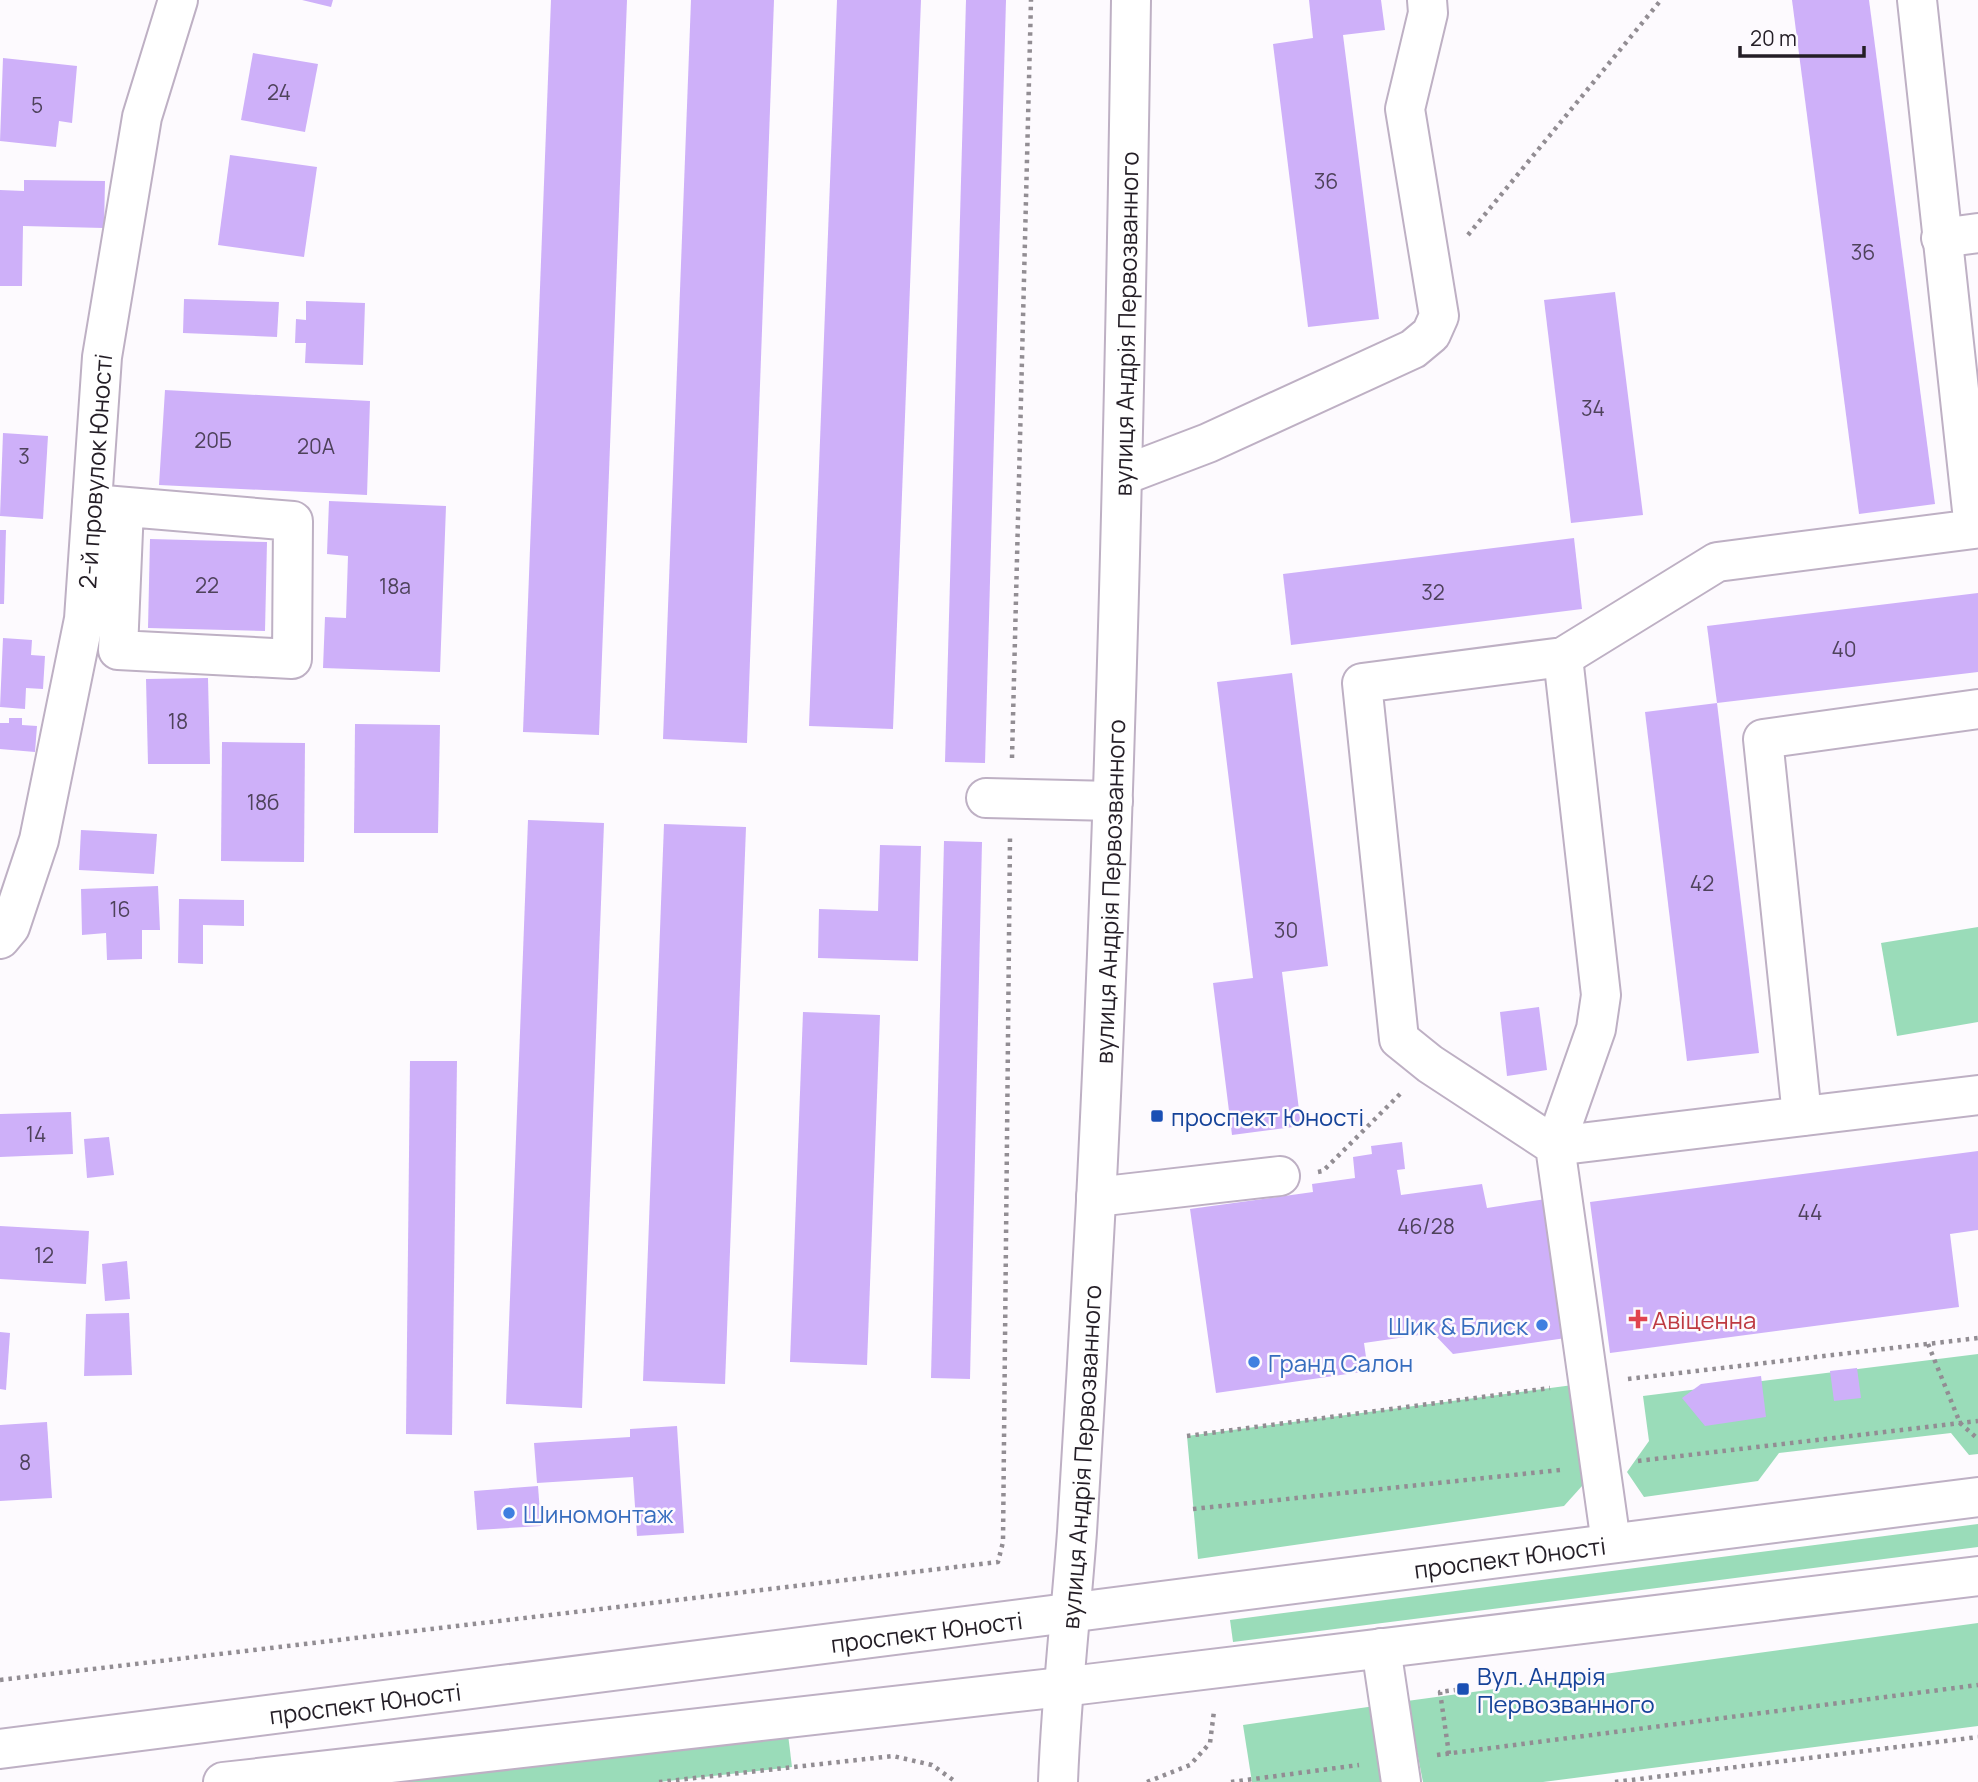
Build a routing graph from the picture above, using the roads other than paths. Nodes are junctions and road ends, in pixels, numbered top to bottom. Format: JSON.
{"nodes":[{"id":1,"x":178,"y":0,"type":"edge"},
{"id":2,"x":1131,"y":0,"type":"edge"},
{"id":3,"x":1427,"y":0,"type":"edge"},
{"id":4,"x":1917,"y":0,"type":"edge"},
{"id":5,"x":1960,"y":236,"type":"edge"},
{"id":6,"x":1124,"y":475,"type":"junction"},
{"id":7,"x":108,"y":506,"type":"junction"},
{"id":8,"x":1563,"y":657,"type":"junction"},
{"id":9,"x":1978,"y":709,"type":"edge"},
{"id":10,"x":986,"y":798,"type":"dead end"},
{"id":11,"x":1113,"y":801,"type":"junction"},
{"id":12,"x":0,"y":939,"type":"edge"},
{"id":13,"x":1978,"y":1095,"type":"edge"},
{"id":14,"x":1802,"y":1116,"type":"junction"},
{"id":15,"x":1555,"y":1146,"type":"junction"},
{"id":16,"x":1280,"y":1176,"type":"road end"},
{"id":17,"x":1096,"y":1197,"type":"junction"},
{"id":18,"x":1978,"y":1497,"type":"edge"},
{"id":19,"x":1611,"y":1543,"type":"junction"},
{"id":20,"x":1978,"y":1576,"type":"edge"},
{"id":21,"x":1068,"y":1613,"type":"junction"},
{"id":22,"x":1381,"y":1648,"type":"junction"},
{"id":23,"x":1062,"y":1687,"type":"junction"},
{"id":24,"x":0,"y":1749,"type":"edge"},
{"id":25,"x":1399,"y":1771,"type":"edge"},
{"id":26,"x":223,"y":1782,"type":"edge"},
{"id":27,"x":1058,"y":1782,"type":"edge"}],
"edges":[{"from":1,"to":7,"type":"main road","name":"2-й провулок Юності"},
{"from":2,"to":6,"type":"main road","name":"вулиця Андрія Первозванного"},
{"from":3,"to":6,"type":"main road"},
{"from":4,"to":5,"type":"main road"},
{"from":5,"to":8,"type":"main road"},
{"from":6,"to":11,"type":"main road","name":"вулиця Андрія Первозванного"},
{"from":7,"to":7,"type":"main road"},
{"from":7,"to":12,"type":"main road","name":"2-й провулок Юності"},
{"from":8,"to":15,"type":"main road"},
{"from":8,"to":15,"type":"main road"},
{"from":9,"to":14,"type":"main road"},
{"from":10,"to":11,"type":"main road"},
{"from":11,"to":17,"type":"main road","name":"вулиця Андрія Первозванного"},
{"from":13,"to":14,"type":"main road"},
{"from":14,"to":15,"type":"main road"},
{"from":15,"to":19,"type":"main road"},
{"from":16,"to":17,"type":"main road"},
{"from":17,"to":21,"type":"main road","name":"вулиця Андрія Первозванного"},
{"from":18,"to":19,"type":"main road","name":"проспект Юності"},
{"from":19,"to":21,"type":"main road","name":"проспект Юності"},
{"from":20,"to":22,"type":"main road"},
{"from":21,"to":23,"type":"main road","name":"вулиця Андрія Первозванного"},
{"from":21,"to":24,"type":"main road","name":"проспект Юності"},
{"from":22,"to":23,"type":"main road"},
{"from":22,"to":25,"type":"main road"},
{"from":23,"to":26,"type":"main road"},
{"from":23,"to":27,"type":"main road","name":"вулиця Андрія Первозванного"}]}
